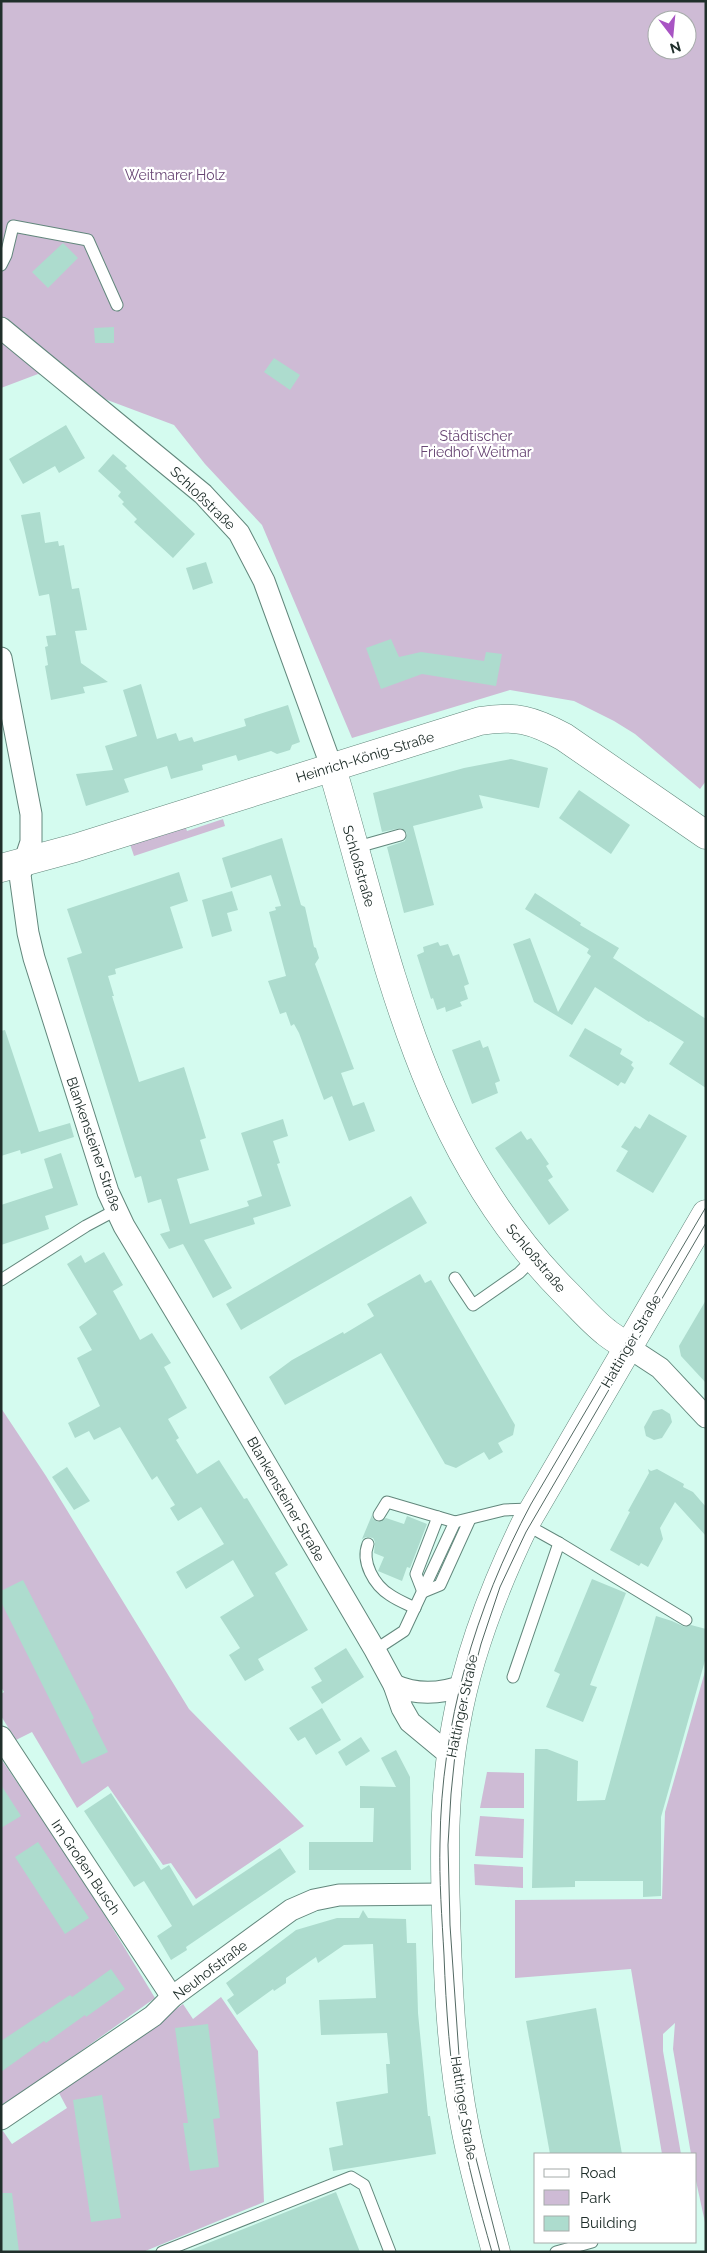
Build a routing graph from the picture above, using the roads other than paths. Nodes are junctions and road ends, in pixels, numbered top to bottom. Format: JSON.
{"nodes":[{"id":1,"x":1,"y":265,"type":"edge"},
{"id":2,"x":117,"y":305,"type":"dead end"},
{"id":3,"x":1,"y":328,"type":"edge"},
{"id":4,"x":1,"y":658,"type":"edge"},
{"id":5,"x":332,"y":768,"type":"junction"},
{"id":6,"x":400,"y":834,"type":"dead end"},
{"id":7,"x":706,"y":835,"type":"edge"},
{"id":8,"x":354,"y":848,"type":"junction"},
{"id":9,"x":12,"y":865,"type":"edge"},
{"id":10,"x":116,"y":1210,"type":"junction"},
{"id":11,"x":706,"y":1214,"type":"edge"},
{"id":12,"x":533,"y":1258,"type":"junction"},
{"id":13,"x":455,"y":1278,"type":"dead end"},
{"id":14,"x":1,"y":1280,"type":"edge"},
{"id":15,"x":628,"y":1347,"type":"junction"},
{"id":16,"x":706,"y":1417,"type":"edge"},
{"id":17,"x":378,"y":1515,"type":"dead end"},
{"id":18,"x":438,"y":1517,"type":"junction"},
{"id":19,"x":529,"y":1517,"type":"junction"},
{"id":20,"x":470,"y":1519,"type":"junction"},
{"id":21,"x":454,"y":1522,"type":"junction"},
{"id":22,"x":559,"y":1543,"type":"junction"},
{"id":23,"x":368,"y":1544,"type":"dead end"},
{"id":24,"x":423,"y":1592,"type":"junction"},
{"id":25,"x":415,"y":1608,"type":"junction"},
{"id":26,"x":686,"y":1620,"type":"dead end"},
{"id":27,"x":375,"y":1650,"type":"junction"},
{"id":28,"x":513,"y":1677,"type":"dead end"},
{"id":29,"x":394,"y":1685,"type":"junction"},
{"id":30,"x":464,"y":1685,"type":"junction"},
{"id":31,"x":1,"y":1737,"type":"edge"},
{"id":32,"x":450,"y":1756,"type":"junction"},
{"id":33,"x":445,"y":1894,"type":"junction"},
{"id":34,"x":172,"y":1997,"type":"junction"},
{"id":35,"x":1,"y":2119,"type":"edge"},
{"id":36,"x":588,"y":2243,"type":"edge"},
{"id":37,"x":162,"y":2252,"type":"edge"},
{"id":38,"x":390,"y":2252,"type":"edge"},
{"id":39,"x":496,"y":2252,"type":"edge"},
{"id":40,"x":556,"y":2252,"type":"edge"}],
"edges":[{"from":1,"to":2,"type":"lane"},
{"from":3,"to":5,"type":"street","name":"Schloßstraße"},
{"from":4,"to":9,"type":"street","name":"Blankensteiner Straße"},
{"from":5,"to":7,"type":"main road","name":"Heinrich-König-Straße"},
{"from":5,"to":8,"type":"main road","name":"Schloßstraße"},
{"from":5,"to":9,"type":"main road","name":"Heinrich-König-Straße"},
{"from":6,"to":8,"type":"lane"},
{"from":8,"to":12,"type":"main road","name":"Schloßstraße"},
{"from":9,"to":10,"type":"street","name":"Blankensteiner Straße"},
{"from":10,"to":14,"type":"lane"},
{"from":10,"to":27,"type":"street","name":"Blankensteiner Straße"},
{"from":11,"to":15,"type":"main road","name":"Hattinger Straße"},
{"from":12,"to":13,"type":"lane"},
{"from":12,"to":15,"type":"main road","name":"Schloßstraße"},
{"from":15,"to":16,"type":"street","name":"Schloßstraße"},
{"from":15,"to":19,"type":"main road","name":"Hattinger Straße"},
{"from":17,"to":18,"type":"lane"},
{"from":18,"to":21,"type":"lane"},
{"from":18,"to":24,"type":"lane"},
{"from":19,"to":20,"type":"lane"},
{"from":19,"to":22,"type":"lane"},
{"from":19,"to":30,"type":"main road","name":"Hattinger Straße"},
{"from":20,"to":21,"type":"lane"},
{"from":20,"to":24,"type":"lane"},
{"from":21,"to":24,"type":"lane"},
{"from":22,"to":26,"type":"lane"},
{"from":22,"to":28,"type":"lane"},
{"from":23,"to":25,"type":"lane"},
{"from":24,"to":25,"type":"lane"},
{"from":25,"to":27,"type":"lane"},
{"from":27,"to":29,"type":"street","name":"Blankensteiner Straße"},
{"from":29,"to":30,"type":"street"},
{"from":29,"to":32,"type":"street","name":"Blankensteiner Straße"},
{"from":30,"to":32,"type":"main road","name":"Hattinger Straße"},
{"from":31,"to":34,"type":"street","name":"Im Großen Busch"},
{"from":32,"to":33,"type":"main road","name":"Hattinger Straße"},
{"from":33,"to":34,"type":"street","name":"Neuhofstraße"},
{"from":33,"to":39,"type":"main road","name":"Hattinger Straße"},
{"from":34,"to":35,"type":"street","name":"Neuhofstraße"},
{"from":36,"to":40,"type":"lane"},
{"from":37,"to":38,"type":"lane"}]}
